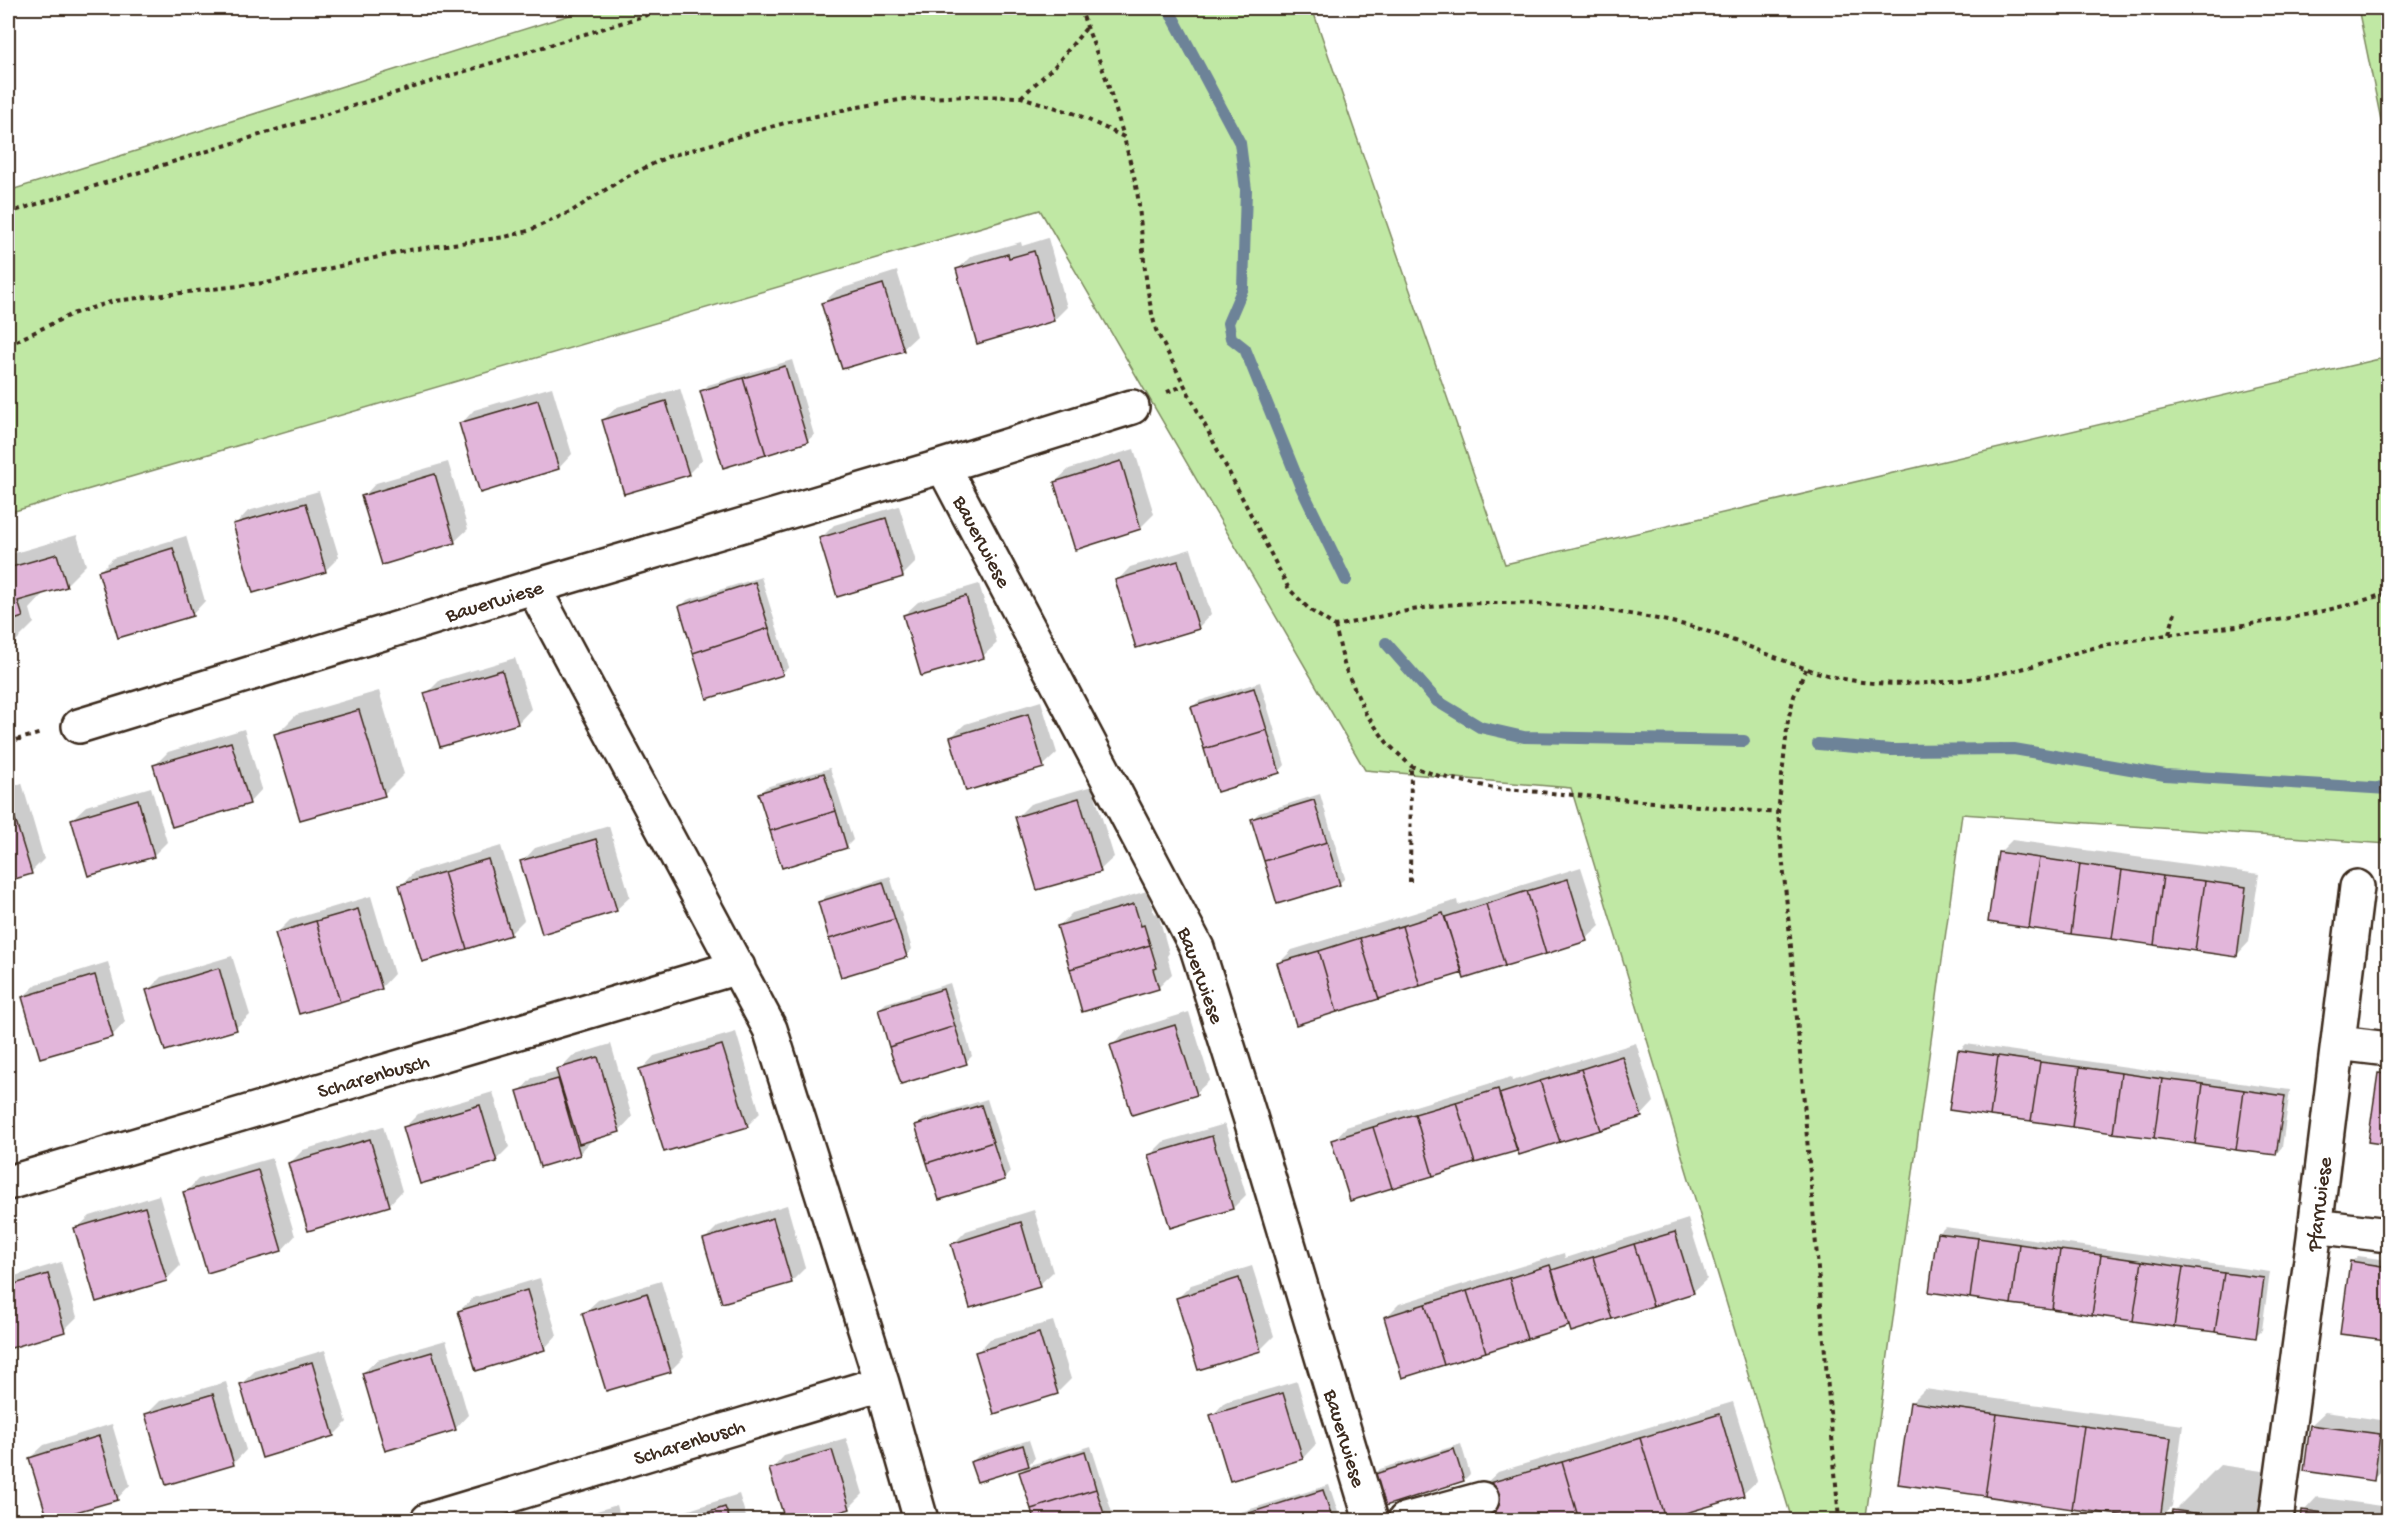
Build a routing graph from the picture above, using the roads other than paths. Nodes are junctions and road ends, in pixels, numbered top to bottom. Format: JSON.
{"nodes":[{"id":1,"x":1132,"y":407,"type":"dead end"},
{"id":2,"x":943,"y":466,"type":"junction"},
{"id":3,"x":533,"y":587,"type":"junction"},
{"id":4,"x":79,"y":726,"type":"dead end"},
{"id":5,"x":2357,"y":887,"type":"dead end"},
{"id":6,"x":738,"y":967,"type":"junction"},
{"id":7,"x":2338,"y":1042,"type":"junction"},
{"id":8,"x":2388,"y":1049,"type":"edge"},
{"id":9,"x":8,"y":1183,"type":"edge"},
{"id":10,"x":2315,"y":1226,"type":"junction"},
{"id":11,"x":2388,"y":1235,"type":"edge"},
{"id":12,"x":882,"y":1383,"type":"junction"},
{"id":13,"x":1482,"y":1499,"type":"dead end"},
{"id":14,"x":428,"y":1521,"type":"edge"},
{"id":15,"x":921,"y":1521,"type":"edge"},
{"id":16,"x":1371,"y":1521,"type":"edge"},
{"id":17,"x":1405,"y":1521,"type":"edge"},
{"id":18,"x":2276,"y":1521,"type":"edge"}],
"edges":[{"from":1,"to":2,"type":"street","name":"Bauerwiese"},
{"from":2,"to":3,"type":"street","name":"Bauerwiese"},
{"from":2,"to":16,"type":"street","name":"Bauerwiese"},
{"from":3,"to":4,"type":"street","name":"Bauerwiese"},
{"from":3,"to":6,"type":"street"},
{"from":5,"to":7,"type":"street","name":"Pfarrwiese"},
{"from":6,"to":9,"type":"street","name":"Scharenbusch"},
{"from":6,"to":12,"type":"street"},
{"from":7,"to":8,"type":"street"},
{"from":7,"to":10,"type":"street","name":"Pfarrwiese"},
{"from":10,"to":11,"type":"street"},
{"from":10,"to":18,"type":"street","name":"Pfarrwiese"},
{"from":12,"to":14,"type":"street","name":"Scharenbusch"},
{"from":12,"to":15,"type":"street"},
{"from":13,"to":17,"type":"street"}]}
